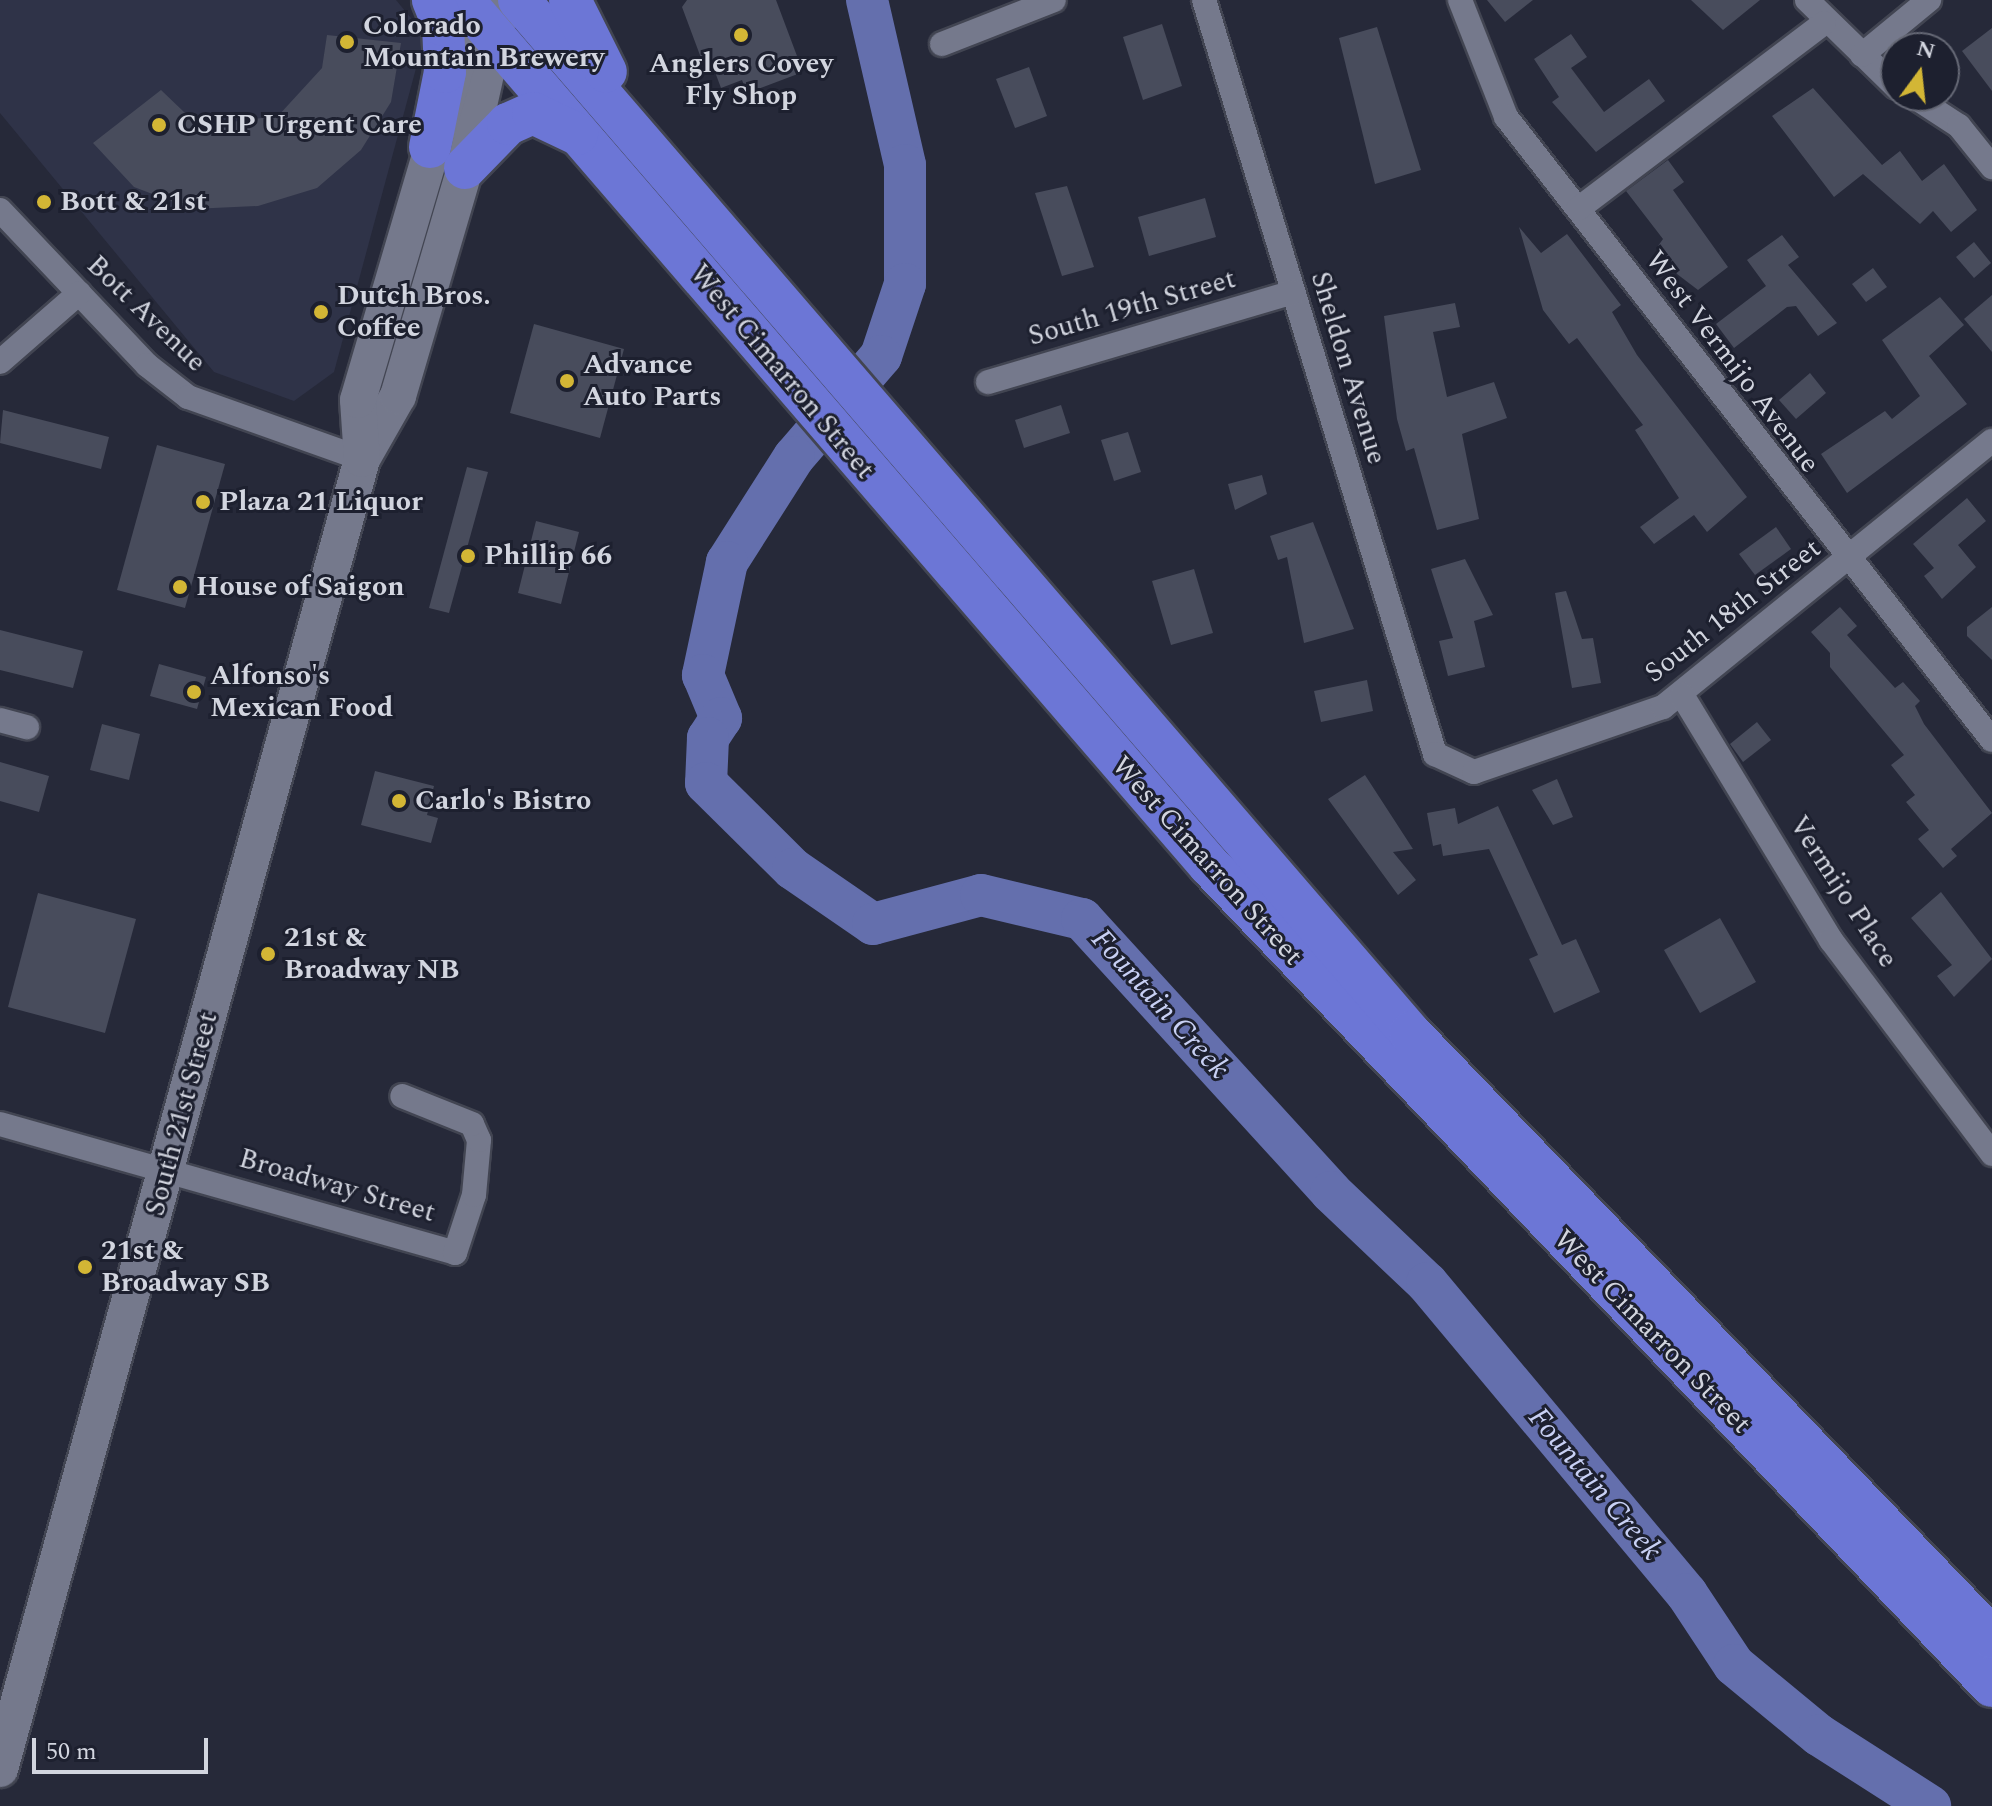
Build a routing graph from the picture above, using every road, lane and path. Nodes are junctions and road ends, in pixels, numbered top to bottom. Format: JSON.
{"nodes":[{"id":1,"x":433,"y":0,"type":"edge"},
{"id":2,"x":519,"y":0,"type":"edge"},
{"id":3,"x":570,"y":0,"type":"edge"},
{"id":4,"x":1054,"y":0,"type":"edge"},
{"id":5,"x":1204,"y":0,"type":"edge"},
{"id":6,"x":1460,"y":0,"type":"edge"},
{"id":7,"x":1807,"y":0,"type":"edge"},
{"id":8,"x":1929,"y":0,"type":"edge"},
{"id":9,"x":485,"y":11,"type":"edge"},
{"id":10,"x":1824,"y":23,"type":"junction"},
{"id":11,"x":942,"y":44,"type":"dead end"},
{"id":12,"x":1862,"y":55,"type":"junction"},
{"id":13,"x":1880,"y":72,"type":"edge"},
{"id":14,"x":1938,"y":112,"type":"edge"},
{"id":15,"x":430,"y":147,"type":"junction"},
{"id":16,"x":598,"y":153,"type":"junction"},
{"id":17,"x":1992,"y":167,"type":"edge"},
{"id":18,"x":465,"y":168,"type":"junction"},
{"id":19,"x":669,"y":171,"type":"junction"},
{"id":20,"x":1578,"y":209,"type":"junction"},
{"id":21,"x":0,"y":210,"type":"edge"},
{"id":22,"x":1293,"y":292,"type":"junction"},
{"id":23,"x":79,"y":293,"type":"junction"},
{"id":24,"x":0,"y":362,"type":"edge"},
{"id":25,"x":988,"y":382,"type":"dead end"},
{"id":26,"x":1992,"y":441,"type":"edge"},
{"id":27,"x":362,"y":459,"type":"junction"},
{"id":28,"x":1846,"y":561,"type":"junction"},
{"id":29,"x":1682,"y":695,"type":"junction"},
{"id":30,"x":0,"y":720,"type":"edge"},
{"id":31,"x":27,"y":727,"type":"dead end"},
{"id":32,"x":1992,"y":740,"type":"edge"},
{"id":33,"x":1435,"y":754,"type":"joint"},
{"id":34,"x":402,"y":1096,"type":"dead end"},
{"id":35,"x":0,"y":1124,"type":"edge"},
{"id":36,"x":1990,"y":1146,"type":"edge"},
{"id":37,"x":167,"y":1168,"type":"junction"},
{"id":38,"x":1992,"y":1638,"type":"edge"},
{"id":39,"x":1992,"y":1686,"type":"edge"},
{"id":40,"x":0,"y":1769,"type":"edge"}],
"edges":[{"from":1,"to":15,"type":"highway"},
{"from":2,"to":19,"type":"highway","name":"West Cimarron Street"},
{"from":3,"to":19,"type":"highway"},
{"from":4,"to":11,"type":"street"},
{"from":5,"to":22,"type":"street","name":"Sheldon Avenue"},
{"from":6,"to":20,"type":"street","name":"West Vermijo Avenue"},
{"from":7,"to":10,"type":"street"},
{"from":8,"to":12,"type":"street"},
{"from":9,"to":15,"type":"main road","name":"South 21st Street"},
{"from":9,"to":16,"type":"highway","name":"West Cimarron Street"},
{"from":9,"to":18,"type":"main road","name":"South 21st Street"},
{"from":10,"to":12,"type":"street"},
{"from":10,"to":20,"type":"street"},
{"from":12,"to":13,"type":"street"},
{"from":14,"to":17,"type":"street"},
{"from":15,"to":27,"type":"main road","name":"South 21st Street"},
{"from":16,"to":18,"type":"highway"},
{"from":16,"to":39,"type":"highway","name":"West Cimarron Street"},
{"from":18,"to":27,"type":"main road","name":"South 21st Street"},
{"from":19,"to":38,"type":"highway","name":"West Cimarron Street"},
{"from":20,"to":28,"type":"street","name":"West Vermijo Avenue"},
{"from":21,"to":23,"type":"street","name":"Bott Avenue"},
{"from":22,"to":25,"type":"street","name":"South 19th Street"},
{"from":22,"to":33,"type":"street","name":"Sheldon Avenue"},
{"from":23,"to":24,"type":"street"},
{"from":23,"to":27,"type":"street","name":"Bott Avenue"},
{"from":26,"to":28,"type":"street","name":"South 18th Street"},
{"from":27,"to":37,"type":"main road","name":"South 21st Street"},
{"from":28,"to":29,"type":"street","name":"South 18th Street"},
{"from":28,"to":32,"type":"street","name":"West Vermijo Avenue"},
{"from":29,"to":33,"type":"street","name":"South 18th Street"},
{"from":29,"to":36,"type":"street","name":"Vermijo Place"},
{"from":30,"to":31,"type":"street"},
{"from":34,"to":37,"type":"street","name":"Broadway Street"},
{"from":35,"to":37,"type":"street","name":"Broadway Street"},
{"from":37,"to":40,"type":"main road","name":"South 21st Street"}]}
